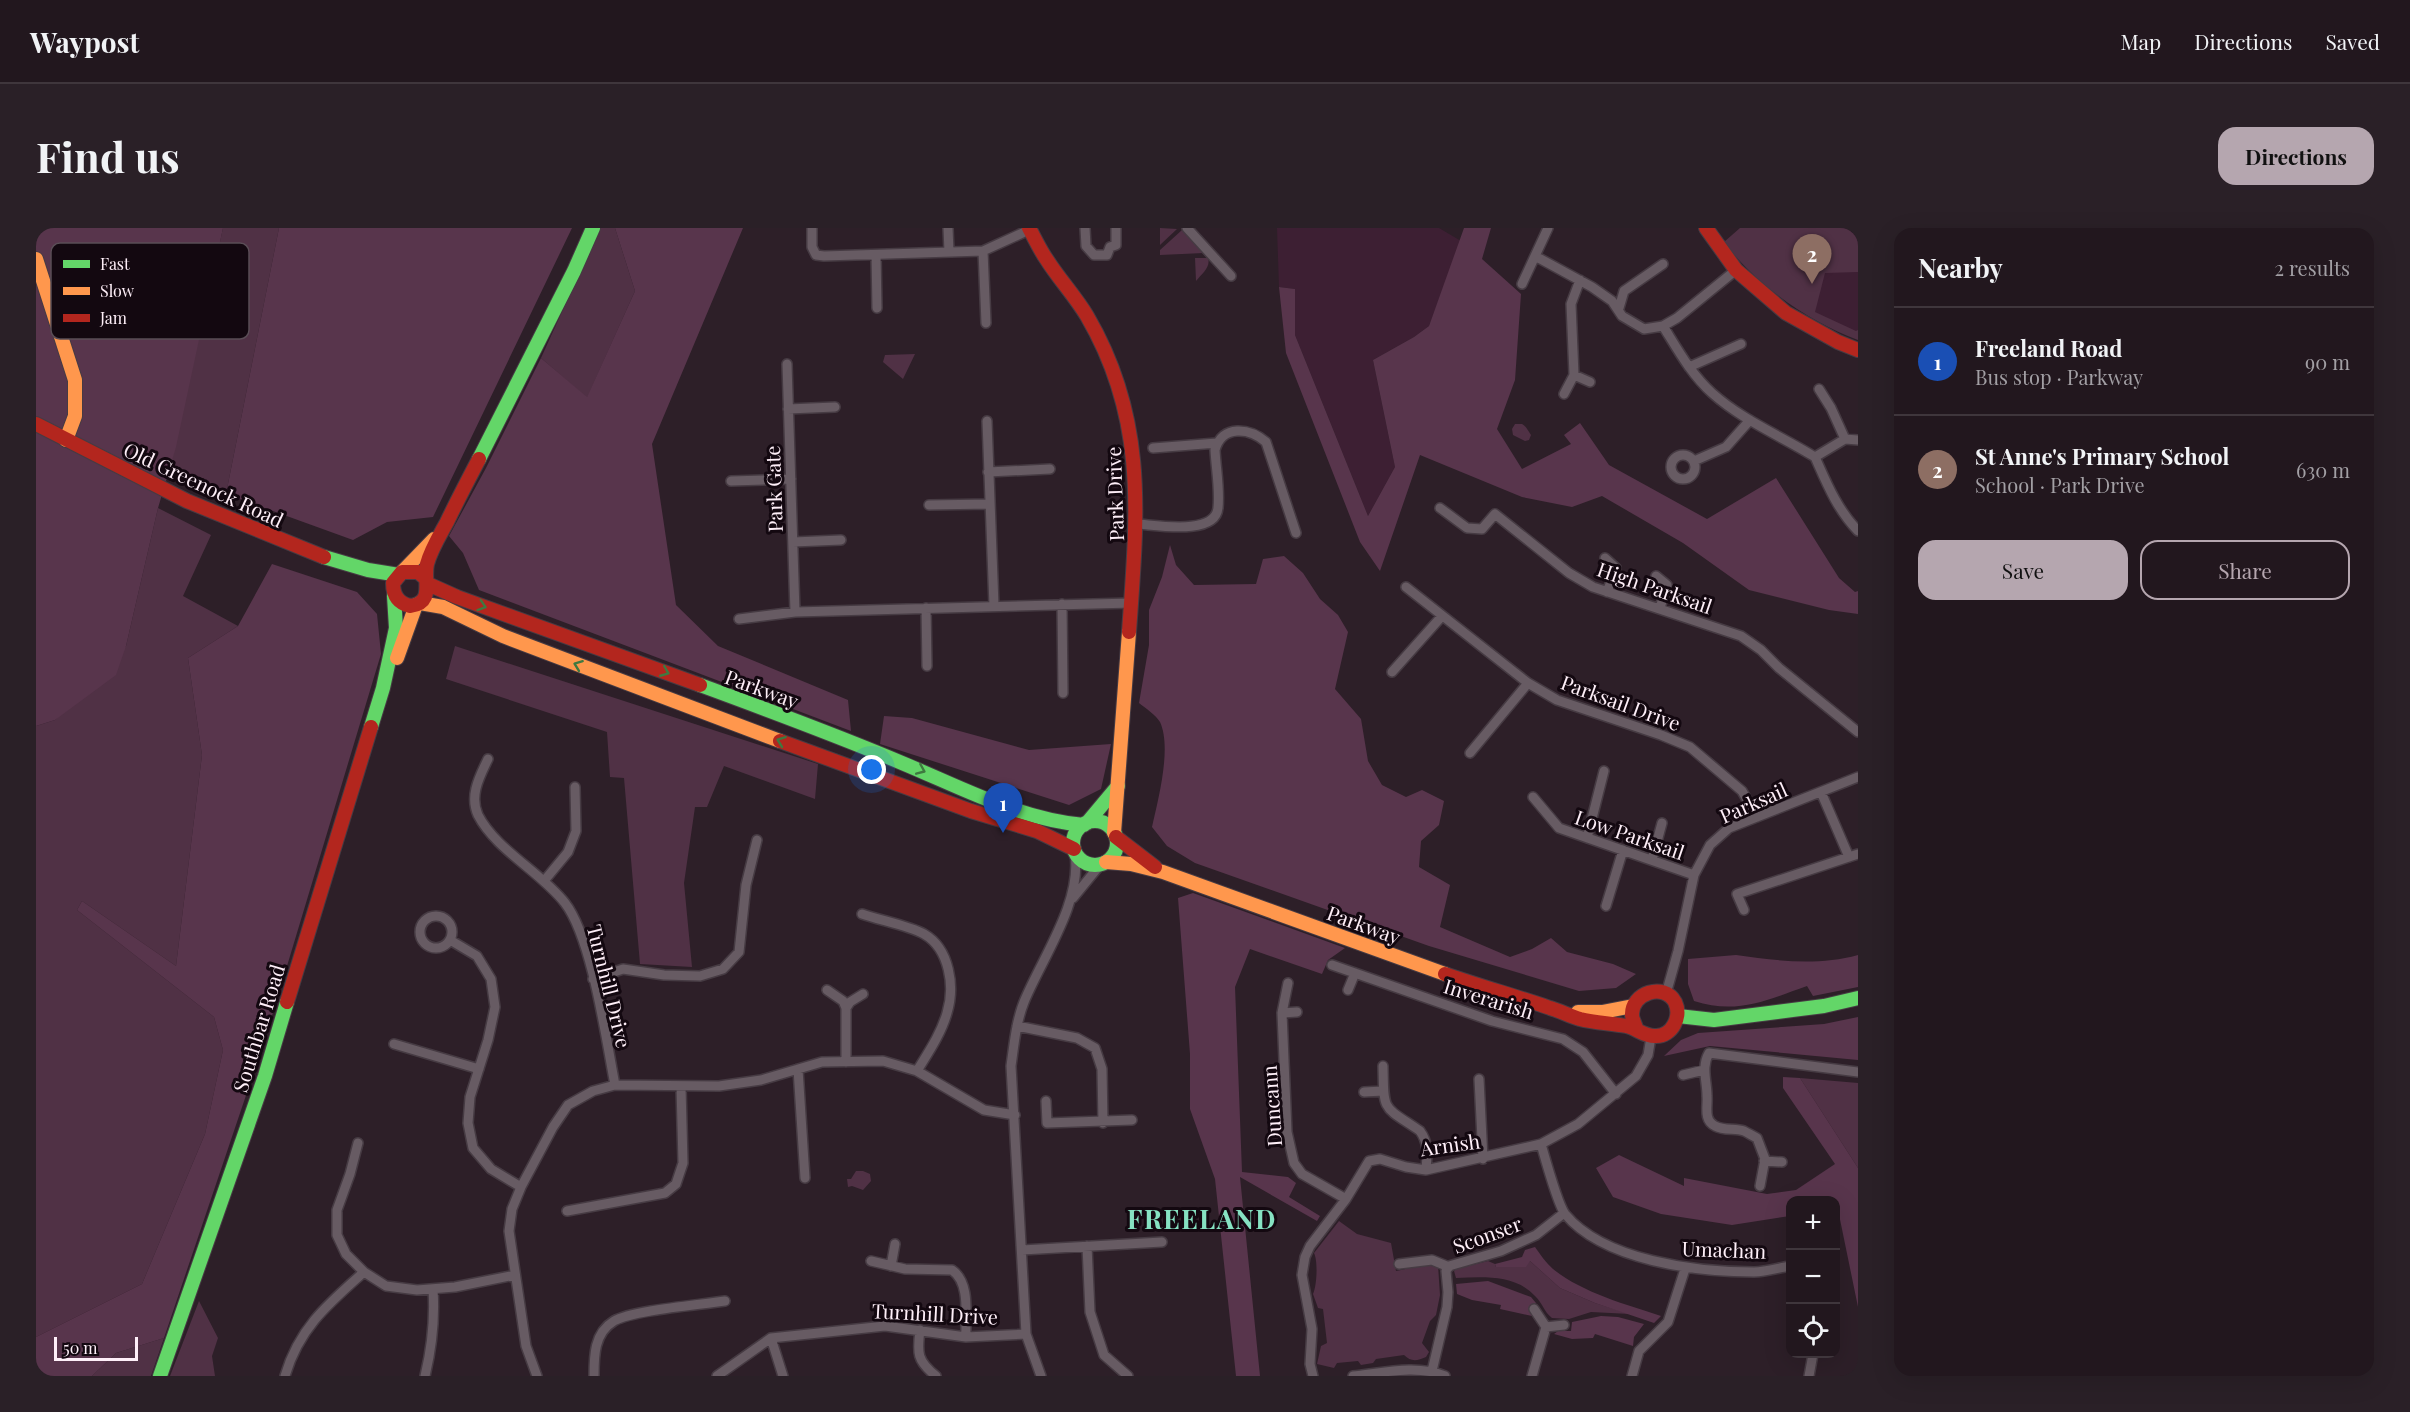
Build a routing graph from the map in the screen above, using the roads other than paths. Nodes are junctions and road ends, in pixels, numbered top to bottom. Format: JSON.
{"nodes":[{"id":1,"x":593,"y":228,"type":"edge"},
{"id":2,"x":812,"y":228,"type":"edge"},
{"id":3,"x":948,"y":228,"type":"edge"},
{"id":4,"x":1085,"y":228,"type":"edge"},
{"id":5,"x":1116,"y":228,"type":"edge"},
{"id":6,"x":1187,"y":228,"type":"edge"},
{"id":7,"x":1548,"y":228,"type":"edge"},
{"id":8,"x":1706,"y":228,"type":"edge"},
{"id":9,"x":1029,"y":229,"type":"edge"},
{"id":10,"x":983,"y":251,"type":"junction"},
{"id":11,"x":949,"y":252,"type":"junction"},
{"id":12,"x":876,"y":255,"type":"junction"},
{"id":13,"x":1535,"y":256,"type":"junction"},
{"id":14,"x":36,"y":259,"type":"edge"},
{"id":15,"x":1663,"y":264,"type":"dead end"},
{"id":16,"x":1736,"y":270,"type":"junction"},
{"id":17,"x":1231,"y":276,"type":"dead end"},
{"id":18,"x":1580,"y":280,"type":"junction"},
{"id":19,"x":1522,"y":284,"type":"dead end"},
{"id":20,"x":51,"y":306,"type":"edge"},
{"id":21,"x":877,"y":308,"type":"dead end"},
{"id":22,"x":1619,"y":308,"type":"junction"},
{"id":23,"x":986,"y":323,"type":"dead end"},
{"id":24,"x":1663,"y":326,"type":"junction"},
{"id":25,"x":62,"y":339,"type":"edge"},
{"id":26,"x":1741,"y":344,"type":"dead end"},
{"id":27,"x":1858,"y":350,"type":"edge"},
{"id":28,"x":787,"y":364,"type":"dead end"},
{"id":29,"x":1689,"y":367,"type":"junction"},
{"id":30,"x":1574,"y":375,"type":"junction"},
{"id":31,"x":1590,"y":382,"type":"dead end"},
{"id":32,"x":1819,"y":389,"type":"dead end"},
{"id":33,"x":1564,"y":394,"type":"dead end"},
{"id":34,"x":835,"y":407,"type":"dead end"},
{"id":35,"x":788,"y":409,"type":"junction"},
{"id":36,"x":1750,"y":420,"type":"junction"},
{"id":37,"x":987,"y":421,"type":"dead end"},
{"id":38,"x":36,"y":424,"type":"edge"},
{"id":39,"x":1845,"y":439,"type":"junction"},
{"id":40,"x":66,"y":440,"type":"junction"},
{"id":41,"x":1858,"y":440,"type":"edge"},
{"id":42,"x":1217,"y":442,"type":"junction"},
{"id":43,"x":1153,"y":448,"type":"dead end"},
{"id":44,"x":1815,"y":457,"type":"junction"},
{"id":45,"x":1694,"y":461,"type":"dead end"},
{"id":46,"x":1050,"y":469,"type":"dead end"},
{"id":47,"x":988,"y":472,"type":"junction"},
{"id":48,"x":791,"y":479,"type":"junction"},
{"id":49,"x":731,"y":481,"type":"dead end"},
{"id":50,"x":989,"y":504,"type":"junction"},
{"id":51,"x":929,"y":505,"type":"dead end"},
{"id":52,"x":1440,"y":508,"type":"dead end"},
{"id":53,"x":1137,"y":524,"type":"junction"},
{"id":54,"x":1858,"y":531,"type":"edge"},
{"id":55,"x":441,"y":533,"type":"junction"},
{"id":56,"x":1296,"y":533,"type":"dead end"},
{"id":57,"x":841,"y":540,"type":"dead end"},
{"id":58,"x":793,"y":542,"type":"junction"},
{"id":59,"x":1605,"y":558,"type":"dead end"},
{"id":60,"x":360,"y":568,"type":"junction"},
{"id":61,"x":401,"y":573,"type":"junction"},
{"id":62,"x":1656,"y":576,"type":"dead end"},
{"id":63,"x":427,"y":581,"type":"junction"},
{"id":64,"x":1406,"y":587,"type":"dead end"},
{"id":65,"x":1607,"y":592,"type":"junction"},
{"id":66,"x":394,"y":595,"type":"junction"},
{"id":67,"x":1132,"y":603,"type":"junction"},
{"id":68,"x":418,"y":604,"type":"junction"},
{"id":69,"x":1062,"y":604,"type":"junction"},
{"id":70,"x":994,"y":606,"type":"junction"},
{"id":71,"x":926,"y":608,"type":"junction"},
{"id":72,"x":1660,"y":608,"type":"junction"},
{"id":73,"x":795,"y":612,"type":"junction"},
{"id":74,"x":1442,"y":616,"type":"junction"},
{"id":75,"x":740,"y":619,"type":"dead end"},
{"id":76,"x":927,"y":666,"type":"dead end"},
{"id":77,"x":1392,"y":672,"type":"dead end"},
{"id":78,"x":1528,"y":683,"type":"junction"},
{"id":79,"x":383,"y":688,"type":"junction"},
{"id":80,"x":1063,"y":693,"type":"dead end"},
{"id":81,"x":1858,"y":732,"type":"edge"},
{"id":82,"x":1470,"y":753,"type":"dead end"},
{"id":83,"x":488,"y":759,"type":"dead end"},
{"id":84,"x":1604,"y":771,"type":"dead end"},
{"id":85,"x":1858,"y":777,"type":"edge"},
{"id":86,"x":1119,"y":785,"type":"junction"},
{"id":87,"x":575,"y":787,"type":"dead end"},
{"id":88,"x":1821,"y":792,"type":"junction"},
{"id":89,"x":1533,"y":797,"type":"dead end"},
{"id":90,"x":1757,"y":817,"type":"junction"},
{"id":91,"x":1662,"y":823,"type":"dead end"},
{"id":92,"x":1085,"y":824,"type":"junction"},
{"id":93,"x":1115,"y":835,"type":"junction"},
{"id":94,"x":1587,"y":838,"type":"junction"},
{"id":95,"x":757,"y":840,"type":"dead end"},
{"id":96,"x":1623,"y":850,"type":"junction"},
{"id":97,"x":1075,"y":851,"type":"junction"},
{"id":98,"x":1854,"y":856,"type":"edge"},
{"id":99,"x":1652,"y":860,"type":"junction"},
{"id":100,"x":1103,"y":863,"type":"junction"},
{"id":101,"x":1163,"y":872,"type":"junction"},
{"id":102,"x":1695,"y":875,"type":"junction"},
{"id":103,"x":543,"y":881,"type":"junction"},
{"id":104,"x":1070,"y":902,"type":"junction"},
{"id":105,"x":1606,"y":906,"type":"dead end"},
{"id":106,"x":1744,"y":910,"type":"dead end"},
{"id":107,"x":862,"y":914,"type":"dead end"},
{"id":108,"x":450,"y":940,"type":"dead end"},
{"id":109,"x":1332,"y":965,"type":"dead end"},
{"id":110,"x":1355,"y":973,"type":"junction"},
{"id":111,"x":593,"y":979,"type":"junction"},
{"id":112,"x":1288,"y":983,"type":"dead end"},
{"id":113,"x":827,"y":990,"type":"dead end"},
{"id":114,"x":1348,"y":990,"type":"dead end"},
{"id":115,"x":863,"y":994,"type":"dead end"},
{"id":116,"x":1666,"y":994,"type":"junction"},
{"id":117,"x":1858,"y":998,"type":"edge"},
{"id":118,"x":1633,"y":1006,"type":"junction"},
{"id":119,"x":846,"y":1008,"type":"junction"},
{"id":120,"x":1552,"y":1009,"type":"junction"},
{"id":121,"x":1297,"y":1012,"type":"dead end"},
{"id":122,"x":1282,"y":1013,"type":"junction"},
{"id":123,"x":1678,"y":1016,"type":"junction"},
{"id":124,"x":1017,"y":1026,"type":"junction"},
{"id":125,"x":1636,"y":1029,"type":"junction"},
{"id":126,"x":1651,"y":1036,"type":"junction"},
{"id":127,"x":394,"y":1044,"type":"dead end"},
{"id":128,"x":846,"y":1062,"type":"junction"},
{"id":129,"x":1383,"y":1066,"type":"dead end"},
{"id":130,"x":479,"y":1069,"type":"junction"},
{"id":131,"x":798,"y":1069,"type":"junction"},
{"id":132,"x":1704,"y":1070,"type":"junction"},
{"id":133,"x":917,"y":1071,"type":"junction"},
{"id":134,"x":1858,"y":1072,"type":"edge"},
{"id":135,"x":1683,"y":1075,"type":"dead end"},
{"id":136,"x":1479,"y":1079,"type":"dead end"},
{"id":137,"x":615,"y":1084,"type":"junction"},
{"id":138,"x":681,"y":1087,"type":"junction"},
{"id":139,"x":1383,"y":1091,"type":"junction"},
{"id":140,"x":1365,"y":1092,"type":"dead end"},
{"id":141,"x":1616,"y":1094,"type":"junction"},
{"id":142,"x":1046,"y":1101,"type":"dead end"},
{"id":143,"x":1015,"y":1116,"type":"junction"},
{"id":144,"x":1132,"y":1120,"type":"dead end"},
{"id":145,"x":1103,"y":1123,"type":"junction"},
{"id":146,"x":358,"y":1143,"type":"dead end"},
{"id":147,"x":1541,"y":1144,"type":"junction"},
{"id":148,"x":1483,"y":1159,"type":"junction"},
{"id":149,"x":1764,"y":1161,"type":"junction"},
{"id":150,"x":1782,"y":1162,"type":"dead end"},
{"id":151,"x":1426,"y":1170,"type":"junction"},
{"id":152,"x":805,"y":1178,"type":"dead end"},
{"id":153,"x":1760,"y":1186,"type":"dead end"},
{"id":154,"x":521,"y":1187,"type":"junction"},
{"id":155,"x":1346,"y":1199,"type":"junction"},
{"id":156,"x":567,"y":1211,"type":"dead end"},
{"id":157,"x":1564,"y":1213,"type":"junction"},
{"id":158,"x":1162,"y":1242,"type":"dead end"},
{"id":159,"x":895,"y":1244,"type":"dead end"},
{"id":160,"x":1086,"y":1246,"type":"junction"},
{"id":161,"x":1022,"y":1250,"type":"junction"},
{"id":162,"x":871,"y":1261,"type":"dead end"},
{"id":163,"x":1399,"y":1264,"type":"dead end"},
{"id":164,"x":891,"y":1266,"type":"junction"},
{"id":165,"x":1449,"y":1267,"type":"junction"},
{"id":166,"x":1786,"y":1267,"type":"edge"},
{"id":167,"x":1685,"y":1269,"type":"junction"},
{"id":168,"x":364,"y":1272,"type":"junction"},
{"id":169,"x":515,"y":1275,"type":"junction"},
{"id":170,"x":433,"y":1289,"type":"junction"},
{"id":171,"x":725,"y":1301,"type":"dead end"},
{"id":172,"x":1534,"y":1309,"type":"dead end"},
{"id":173,"x":1564,"y":1325,"type":"dead end"},
{"id":174,"x":1546,"y":1327,"type":"junction"},
{"id":175,"x":920,"y":1330,"type":"junction"},
{"id":176,"x":1026,"y":1334,"type":"junction"},
{"id":177,"x":966,"y":1337,"type":"junction"},
{"id":178,"x":771,"y":1338,"type":"junction"},
{"id":179,"x":1812,"y":1358,"type":"edge"},
{"id":180,"x":1432,"y":1371,"type":"junction"},
{"id":181,"x":160,"y":1376,"type":"edge"},
{"id":182,"x":285,"y":1376,"type":"edge"},
{"id":183,"x":425,"y":1376,"type":"edge"},
{"id":184,"x":537,"y":1376,"type":"edge"},
{"id":185,"x":594,"y":1376,"type":"edge"},
{"id":186,"x":717,"y":1376,"type":"edge"},
{"id":187,"x":783,"y":1376,"type":"edge"},
{"id":188,"x":936,"y":1376,"type":"edge"},
{"id":189,"x":1041,"y":1376,"type":"edge"},
{"id":190,"x":1128,"y":1376,"type":"edge"},
{"id":191,"x":1313,"y":1376,"type":"edge"},
{"id":192,"x":1353,"y":1376,"type":"edge"},
{"id":193,"x":1444,"y":1376,"type":"edge"},
{"id":194,"x":1532,"y":1376,"type":"edge"},
{"id":195,"x":1632,"y":1376,"type":"edge"},
{"id":196,"x":1809,"y":1376,"type":"edge"}],
"edges":[{"from":1,"to":55,"type":"street"},
{"from":2,"to":12,"type":"street"},
{"from":3,"to":11,"type":"street"},
{"from":4,"to":5,"type":"street"},
{"from":6,"to":17,"type":"street"},
{"from":7,"to":13,"type":"street"},
{"from":8,"to":16,"type":"street"},
{"from":9,"to":10,"type":"street"},
{"from":9,"to":53,"type":"street","name":"Park Drive"},
{"from":10,"to":11,"type":"street"},
{"from":10,"to":23,"type":"street"},
{"from":11,"to":12,"type":"street"},
{"from":12,"to":21,"type":"street"},
{"from":13,"to":18,"type":"street"},
{"from":13,"to":19,"type":"street"},
{"from":14,"to":20,"type":"street"},
{"from":15,"to":22,"type":"street"},
{"from":16,"to":24,"type":"street"},
{"from":16,"to":27,"type":"street"},
{"from":18,"to":22,"type":"street"},
{"from":18,"to":30,"type":"street"},
{"from":22,"to":24,"type":"street"},
{"from":24,"to":29,"type":"street"},
{"from":25,"to":40,"type":"street"},
{"from":26,"to":29,"type":"street"},
{"from":28,"to":35,"type":"street","name":"Park Gate"},
{"from":29,"to":36,"type":"street"},
{"from":30,"to":31,"type":"street"},
{"from":30,"to":33,"type":"street"},
{"from":32,"to":39,"type":"street"},
{"from":34,"to":35,"type":"street"},
{"from":35,"to":48,"type":"street","name":"Park Gate"},
{"from":36,"to":44,"type":"street"},
{"from":36,"to":45,"type":"street"},
{"from":37,"to":47,"type":"street"},
{"from":38,"to":40,"type":"street","name":"Old Greenock Road"},
{"from":39,"to":41,"type":"street"},
{"from":39,"to":44,"type":"street"},
{"from":40,"to":60,"type":"street","name":"Old Greenock Road"},
{"from":42,"to":43,"type":"street"},
{"from":42,"to":53,"type":"street"},
{"from":42,"to":56,"type":"street"},
{"from":44,"to":54,"type":"street"},
{"from":46,"to":47,"type":"street"},
{"from":47,"to":50,"type":"street"},
{"from":48,"to":49,"type":"street"},
{"from":48,"to":58,"type":"street","name":"Park Gate"},
{"from":50,"to":51,"type":"street"},
{"from":50,"to":70,"type":"street"},
{"from":52,"to":65,"type":"street","name":"High Parksail"},
{"from":53,"to":67,"type":"street","name":"Park Drive"},
{"from":55,"to":61,"type":"street"},
{"from":55,"to":63,"type":"street"},
{"from":57,"to":58,"type":"street"},
{"from":58,"to":73,"type":"street","name":"Park Gate"},
{"from":59,"to":65,"type":"street"},
{"from":60,"to":61,"type":"street","name":"Old Greenock Road"},
{"from":60,"to":66,"type":"street","name":"Old Greenock Road"},
{"from":61,"to":63,"type":"street"},
{"from":61,"to":66,"type":"street"},
{"from":62,"to":72,"type":"street"},
{"from":63,"to":68,"type":"street"},
{"from":63,"to":92,"type":"street","name":"Parkway","one_way":true},
{"from":64,"to":74,"type":"street","name":"Parksail Drive"},
{"from":65,"to":72,"type":"street","name":"High Parksail"},
{"from":66,"to":68,"type":"street"},
{"from":66,"to":79,"type":"street","name":"Southbar Road"},
{"from":67,"to":69,"type":"street"},
{"from":67,"to":86,"type":"street","name":"Park Drive"},
{"from":68,"to":79,"type":"street","name":"Southbar Road"},
{"from":97,"to":68,"type":"street","one_way":true},
{"from":69,"to":70,"type":"street"},
{"from":69,"to":80,"type":"street"},
{"from":70,"to":71,"type":"street"},
{"from":71,"to":73,"type":"street"},
{"from":71,"to":76,"type":"street"},
{"from":72,"to":81,"type":"street","name":"High Parksail"},
{"from":73,"to":75,"type":"street"},
{"from":74,"to":77,"type":"street"},
{"from":74,"to":78,"type":"street","name":"Parksail Drive"},
{"from":78,"to":82,"type":"street"},
{"from":78,"to":90,"type":"street","name":"Parksail Drive"},
{"from":79,"to":181,"type":"street","name":"Southbar Road"},
{"from":83,"to":103,"type":"street","name":"Turnhill Drive"},
{"from":84,"to":94,"type":"street"},
{"from":85,"to":88,"type":"street","name":"Parksail"},
{"from":86,"to":92,"type":"street"},
{"from":86,"to":93,"type":"street","name":"Park Drive"},
{"from":87,"to":103,"type":"street"},
{"from":88,"to":90,"type":"street","name":"Parksail"},
{"from":88,"to":98,"type":"street"},
{"from":89,"to":94,"type":"street","name":"Low Parksail"},
{"from":90,"to":102,"type":"street","name":"Parksail"},
{"from":91,"to":99,"type":"street"},
{"from":92,"to":93,"type":"street"},
{"from":92,"to":97,"type":"street"},
{"from":93,"to":100,"type":"street"},
{"from":93,"to":101,"type":"street","name":"Parkway"},
{"from":94,"to":96,"type":"street","name":"Low Parksail"},
{"from":95,"to":111,"type":"street"},
{"from":96,"to":99,"type":"street","name":"Low Parksail"},
{"from":96,"to":105,"type":"street"},
{"from":97,"to":100,"type":"street"},
{"from":97,"to":104,"type":"street"},
{"from":98,"to":106,"type":"street"},
{"from":99,"to":102,"type":"street","name":"Low Parksail"},
{"from":100,"to":101,"type":"street","name":"Parkway"},
{"from":100,"to":104,"type":"street"},
{"from":101,"to":120,"type":"street","name":"Parkway"},
{"from":102,"to":116,"type":"street","name":"Parksail"},
{"from":103,"to":111,"type":"street","name":"Turnhill Drive"},
{"from":104,"to":124,"type":"street"},
{"from":107,"to":133,"type":"street"},
{"from":108,"to":130,"type":"street"},
{"from":109,"to":110,"type":"street","name":"Inverarish"},
{"from":110,"to":114,"type":"street"},
{"from":110,"to":141,"type":"street","name":"Inverarish"},
{"from":111,"to":137,"type":"street","name":"Turnhill Drive"},
{"from":112,"to":122,"type":"street","name":"Duncann"},
{"from":113,"to":119,"type":"street"},
{"from":115,"to":119,"type":"street"},
{"from":116,"to":118,"type":"street"},
{"from":116,"to":123,"type":"street"},
{"from":117,"to":123,"type":"street"},
{"from":118,"to":120,"type":"street","name":"Parkway"},
{"from":118,"to":125,"type":"street"},
{"from":119,"to":128,"type":"street"},
{"from":120,"to":125,"type":"street","name":"Parkway"},
{"from":121,"to":122,"type":"street"},
{"from":122,"to":155,"type":"street","name":"Duncann"},
{"from":123,"to":126,"type":"street"},
{"from":124,"to":143,"type":"street"},
{"from":124,"to":145,"type":"street"},
{"from":125,"to":126,"type":"street"},
{"from":126,"to":141,"type":"street","name":"Arnish"},
{"from":127,"to":130,"type":"street"},
{"from":128,"to":131,"type":"street"},
{"from":128,"to":133,"type":"street"},
{"from":129,"to":139,"type":"street"},
{"from":130,"to":154,"type":"street"},
{"from":131,"to":138,"type":"street"},
{"from":131,"to":152,"type":"street"},
{"from":132,"to":134,"type":"street"},
{"from":132,"to":135,"type":"street"},
{"from":132,"to":149,"type":"street"},
{"from":133,"to":143,"type":"street"},
{"from":136,"to":148,"type":"street"},
{"from":137,"to":138,"type":"street"},
{"from":137,"to":154,"type":"street"},
{"from":138,"to":156,"type":"street"},
{"from":139,"to":140,"type":"street"},
{"from":139,"to":151,"type":"street"},
{"from":141,"to":147,"type":"street","name":"Arnish"},
{"from":142,"to":145,"type":"street"},
{"from":143,"to":161,"type":"street"},
{"from":144,"to":145,"type":"street"},
{"from":146,"to":168,"type":"street"},
{"from":147,"to":148,"type":"street","name":"Arnish"},
{"from":147,"to":157,"type":"street"},
{"from":148,"to":151,"type":"street","name":"Arnish"},
{"from":149,"to":150,"type":"street"},
{"from":149,"to":153,"type":"street"},
{"from":151,"to":155,"type":"street","name":"Arnish"},
{"from":154,"to":169,"type":"street"},
{"from":155,"to":191,"type":"street","name":"Arnish"},
{"from":157,"to":165,"type":"street","name":"Sconser"},
{"from":157,"to":167,"type":"street","name":"Umachan"},
{"from":158,"to":160,"type":"street"},
{"from":159,"to":164,"type":"street"},
{"from":160,"to":161,"type":"street"},
{"from":160,"to":190,"type":"street"},
{"from":161,"to":176,"type":"street"},
{"from":162,"to":164,"type":"street"},
{"from":163,"to":165,"type":"street"},
{"from":164,"to":177,"type":"street"},
{"from":165,"to":180,"type":"street","name":"Sconser"},
{"from":166,"to":167,"type":"street","name":"Umachan"},
{"from":167,"to":195,"type":"street"},
{"from":168,"to":170,"type":"street"},
{"from":168,"to":182,"type":"street"},
{"from":169,"to":170,"type":"street"},
{"from":169,"to":184,"type":"street"},
{"from":170,"to":183,"type":"street"},
{"from":171,"to":185,"type":"street"},
{"from":172,"to":174,"type":"street"},
{"from":173,"to":174,"type":"street"},
{"from":174,"to":194,"type":"street"},
{"from":175,"to":177,"type":"street","name":"Turnhill Drive"},
{"from":175,"to":178,"type":"street","name":"Turnhill Drive"},
{"from":175,"to":188,"type":"street"},
{"from":176,"to":177,"type":"street","name":"Turnhill Drive"},
{"from":176,"to":189,"type":"street"},
{"from":178,"to":186,"type":"street","name":"Turnhill Drive"},
{"from":178,"to":187,"type":"street"},
{"from":179,"to":196,"type":"street"},
{"from":180,"to":192,"type":"street"},
{"from":180,"to":193,"type":"street"}]}
